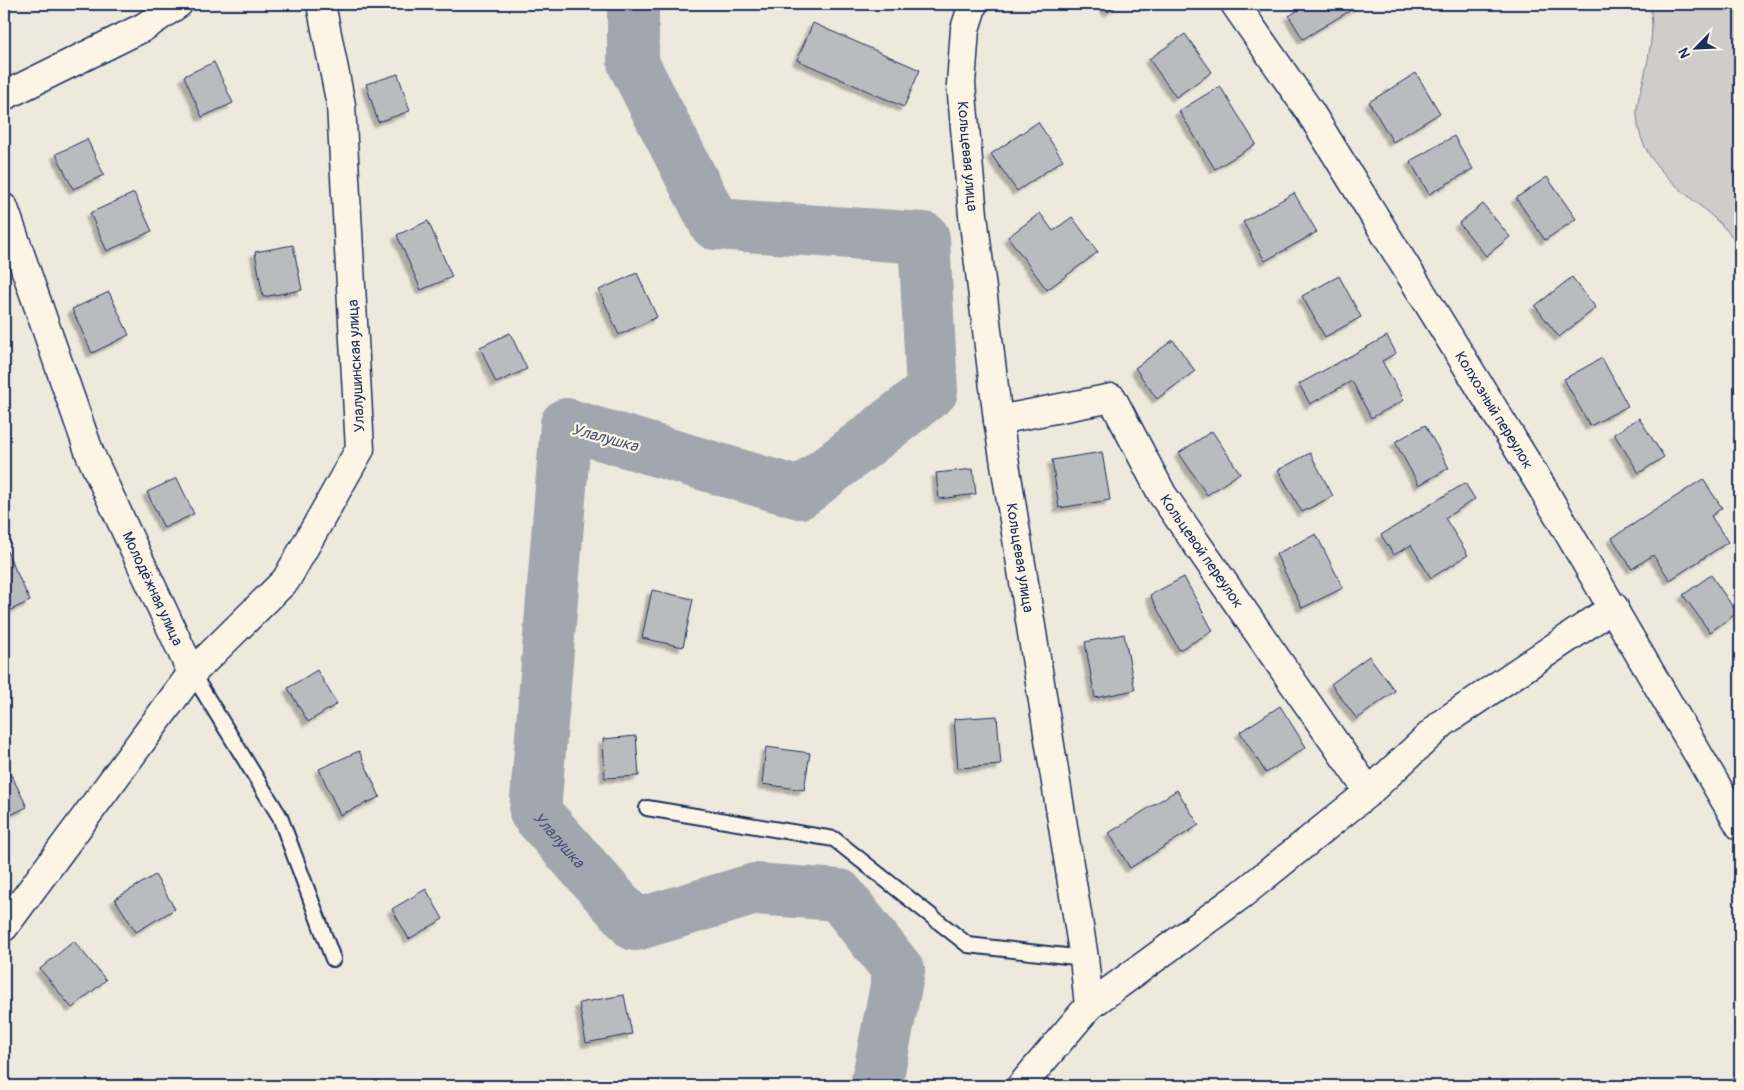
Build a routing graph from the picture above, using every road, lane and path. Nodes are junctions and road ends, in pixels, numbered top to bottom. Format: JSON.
{"nodes":[{"id":1,"x":178,"y":4,"type":"edge"},
{"id":2,"x":321,"y":4,"type":"edge"},
{"id":3,"x":973,"y":4,"type":"edge"},
{"id":4,"x":1235,"y":4,"type":"edge"},
{"id":5,"x":4,"y":96,"type":"edge"},
{"id":6,"x":4,"y":208,"type":"edge"},
{"id":7,"x":998,"y":420,"type":"junction"},
{"id":8,"x":1614,"y":607,"type":"junction"},
{"id":9,"x":192,"y":673,"type":"junction"},
{"id":10,"x":1369,"y":792,"type":"junction"},
{"id":11,"x":647,"y":808,"type":"dead end"},
{"id":12,"x":1740,"y":826,"type":"edge"},
{"id":13,"x":4,"y":927,"type":"edge"},
{"id":14,"x":1084,"y":958,"type":"junction"},
{"id":15,"x":333,"y":959,"type":"dead end"},
{"id":16,"x":1089,"y":1006,"type":"junction"},
{"id":17,"x":1021,"y":1086,"type":"edge"}],
"edges":[{"from":1,"to":5,"type":"street"},
{"from":2,"to":9,"type":"street","name":"Улалушинская улица"},
{"from":3,"to":7,"type":"street","name":"Кольцевая улица"},
{"from":4,"to":8,"type":"street","name":"Колхозный переулок"},
{"from":6,"to":9,"type":"street","name":"Молодёжная улица"},
{"from":7,"to":10,"type":"street","name":"Кольцевой переулок"},
{"from":7,"to":14,"type":"street","name":"Кольцевая улица"},
{"from":8,"to":10,"type":"street"},
{"from":8,"to":12,"type":"street","name":"Колхозный переулок"},
{"from":9,"to":13,"type":"street"},
{"from":9,"to":15,"type":"lane"},
{"from":10,"to":16,"type":"street"},
{"from":11,"to":14,"type":"lane"},
{"from":14,"to":16,"type":"street","name":"Кольцевая улица"},
{"from":16,"to":17,"type":"street"}]}
